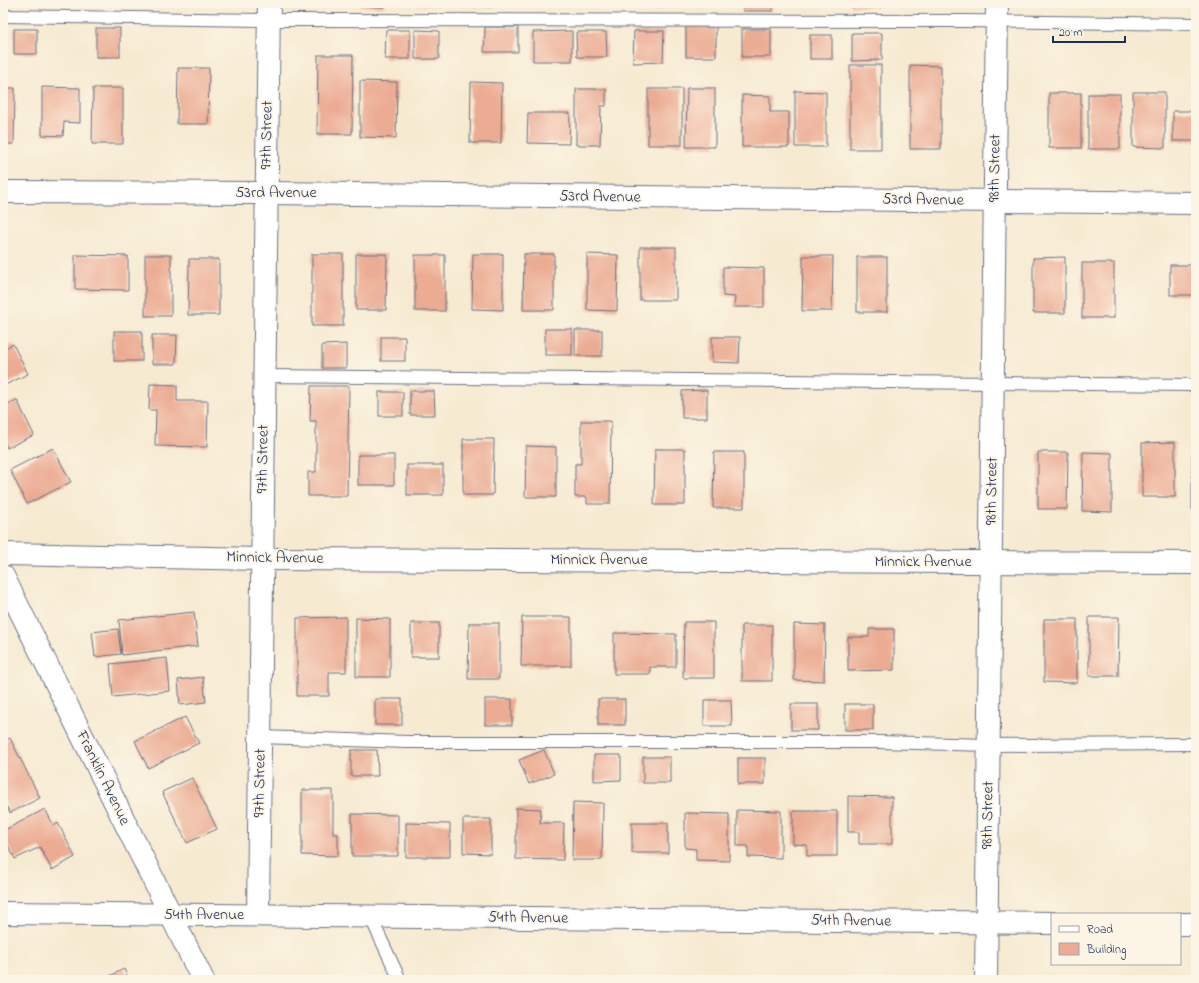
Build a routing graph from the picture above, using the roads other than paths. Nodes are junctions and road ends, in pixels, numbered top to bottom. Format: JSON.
{"nodes":[{"id":1,"x":269,"y":12,"type":"edge"},
{"id":2,"x":997,"y":12,"type":"edge"},
{"id":3,"x":3,"y":16,"type":"edge"},
{"id":4,"x":1196,"y":24,"type":"edge"},
{"id":5,"x":3,"y":192,"type":"edge"},
{"id":6,"x":266,"y":193,"type":"junction"},
{"id":7,"x":995,"y":201,"type":"junction"},
{"id":8,"x":1196,"y":203,"type":"edge"},
{"id":9,"x":264,"y":376,"type":"junction"},
{"id":10,"x":993,"y":384,"type":"junction"},
{"id":11,"x":1196,"y":385,"type":"edge"},
{"id":12,"x":3,"y":554,"type":"edge"},
{"id":13,"x":262,"y":558,"type":"junction"},
{"id":14,"x":991,"y":562,"type":"junction"},
{"id":15,"x":1196,"y":563,"type":"edge"},
{"id":16,"x":3,"y":576,"type":"edge"},
{"id":17,"x":260,"y":737,"type":"junction"},
{"id":18,"x":1196,"y":744,"type":"edge"},
{"id":19,"x":989,"y":745,"type":"junction"},
{"id":20,"x":3,"y":913,"type":"edge"},
{"id":21,"x":170,"y":915,"type":"junction"},
{"id":22,"x":258,"y":915,"type":"junction"},
{"id":23,"x":370,"y":916,"type":"junction"},
{"id":24,"x":986,"y":922,"type":"junction"},
{"id":25,"x":1051,"y":923,"type":"edge"},
{"id":26,"x":1181,"y":924,"type":"edge"},
{"id":27,"x":1196,"y":924,"type":"edge"},
{"id":28,"x":203,"y":980,"type":"edge"},
{"id":29,"x":400,"y":980,"type":"edge"},
{"id":30,"x":986,"y":980,"type":"edge"}],
"edges":[{"from":1,"to":2,"type":"lane"},
{"from":1,"to":3,"type":"lane"},
{"from":1,"to":6,"type":"street","name":"97th Street"},
{"from":2,"to":4,"type":"lane"},
{"from":2,"to":7,"type":"street","name":"98th Street"},
{"from":5,"to":6,"type":"street","name":"53rd Avenue"},
{"from":6,"to":7,"type":"street","name":"53rd Avenue"},
{"from":6,"to":9,"type":"street","name":"97th Street"},
{"from":7,"to":8,"type":"street","name":"53rd Avenue"},
{"from":7,"to":10,"type":"street","name":"98th Street"},
{"from":9,"to":10,"type":"lane"},
{"from":9,"to":13,"type":"street","name":"97th Street"},
{"from":10,"to":11,"type":"lane"},
{"from":10,"to":14,"type":"street","name":"98th Street"},
{"from":12,"to":13,"type":"street","name":"Minnick Avenue"},
{"from":13,"to":14,"type":"street","name":"Minnick Avenue"},
{"from":13,"to":17,"type":"street","name":"97th Street"},
{"from":14,"to":15,"type":"street","name":"Minnick Avenue"},
{"from":14,"to":19,"type":"street","name":"98th Street"},
{"from":16,"to":21,"type":"street","name":"Franklin Avenue"},
{"from":17,"to":19,"type":"lane"},
{"from":17,"to":22,"type":"street","name":"97th Street"},
{"from":18,"to":19,"type":"lane"},
{"from":19,"to":24,"type":"street","name":"98th Street"},
{"from":20,"to":21,"type":"street","name":"54th Avenue"},
{"from":21,"to":22,"type":"street","name":"54th Avenue"},
{"from":21,"to":28,"type":"street","name":"Franklin Avenue"},
{"from":22,"to":23,"type":"street","name":"54th Avenue"},
{"from":23,"to":24,"type":"street","name":"54th Avenue"},
{"from":23,"to":29,"type":"lane"},
{"from":24,"to":25,"type":"street","name":"54th Avenue"},
{"from":24,"to":30,"type":"street","name":"98th Street"},
{"from":26,"to":27,"type":"street"}]}
